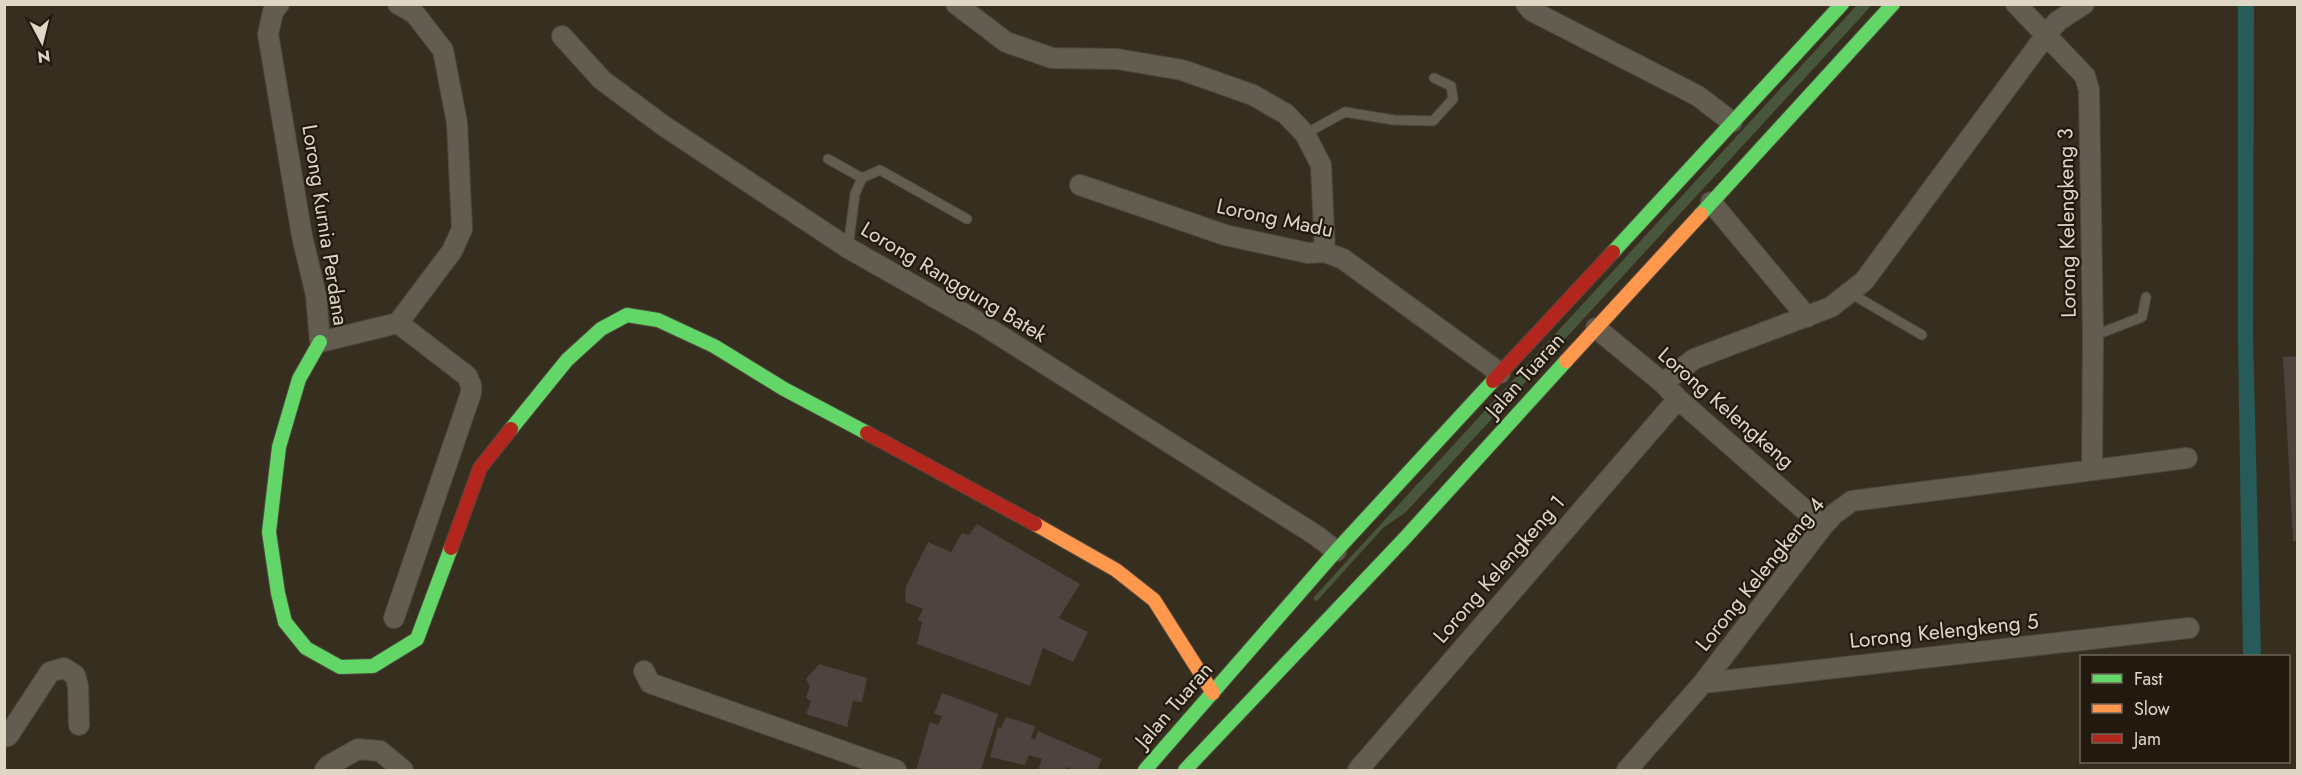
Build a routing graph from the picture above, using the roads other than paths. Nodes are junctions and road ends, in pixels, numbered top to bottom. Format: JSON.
{"nodes":[{"id":1,"x":279,"y":4,"type":"edge"},
{"id":2,"x":398,"y":4,"type":"edge"},
{"id":3,"x":956,"y":4,"type":"edge"},
{"id":4,"x":1526,"y":4,"type":"edge"},
{"id":5,"x":1842,"y":4,"type":"edge"},
{"id":6,"x":1893,"y":4,"type":"edge"},
{"id":7,"x":2016,"y":4,"type":"edge"},
{"id":8,"x":2084,"y":4,"type":"edge"},
{"id":9,"x":2046,"y":35,"type":"junction"},
{"id":10,"x":562,"y":36,"type":"dead end"},
{"id":11,"x":1434,"y":78,"type":"dead end"},
{"id":12,"x":1732,"y":122,"type":"junction"},
{"id":13,"x":1305,"y":134,"type":"junction"},
{"id":14,"x":828,"y":159,"type":"dead end"},
{"id":15,"x":862,"y":178,"type":"junction"},
{"id":16,"x":1080,"y":185,"type":"dead end"},
{"id":17,"x":1712,"y":202,"type":"junction"},
{"id":18,"x":967,"y":219,"type":"dead end"},
{"id":19,"x":848,"y":248,"type":"junction"},
{"id":20,"x":1325,"y":252,"type":"junction"},
{"id":21,"x":1850,"y":293,"type":"junction"},
{"id":22,"x":2146,"y":297,"type":"dead end"},
{"id":23,"x":1807,"y":317,"type":"junction"},
{"id":24,"x":398,"y":323,"type":"junction"},
{"id":25,"x":1596,"y":328,"type":"junction"},
{"id":26,"x":1922,"y":335,"type":"dead end"},
{"id":27,"x":2093,"y":336,"type":"junction"},
{"id":28,"x":320,"y":342,"type":"junction"},
{"id":29,"x":1500,"y":373,"type":"junction"},
{"id":30,"x":1663,"y":383,"type":"junction"},
{"id":31,"x":1678,"y":399,"type":"junction"},
{"id":32,"x":2187,"y":458,"type":"dead end"},
{"id":33,"x":2092,"y":469,"type":"junction"},
{"id":34,"x":1823,"y":526,"type":"junction"},
{"id":35,"x":1383,"y":534,"type":"dead end"},
{"id":36,"x":1405,"y":538,"type":"junction"},
{"id":37,"x":1336,"y":551,"type":"junction"},
{"id":38,"x":1305,"y":585,"type":"junction"},
{"id":39,"x":1311,"y":604,"type":"dead end"},
{"id":40,"x":394,"y":618,"type":"dead end"},
{"id":41,"x":2189,"y":628,"type":"dead end"},
{"id":42,"x":644,"y":671,"type":"dead end"},
{"id":43,"x":1703,"y":683,"type":"junction"},
{"id":44,"x":1213,"y":693,"type":"junction"},
{"id":45,"x":79,"y":725,"type":"dead end"},
{"id":46,"x":4,"y":737,"type":"edge"},
{"id":47,"x":325,"y":771,"type":"edge"},
{"id":48,"x":403,"y":771,"type":"edge"},
{"id":49,"x":896,"y":771,"type":"edge"},
{"id":50,"x":1145,"y":771,"type":"edge"},
{"id":51,"x":1185,"y":771,"type":"edge"},
{"id":52,"x":1358,"y":771,"type":"edge"},
{"id":53,"x":1627,"y":771,"type":"edge"}],
"edges":[{"from":1,"to":28,"type":"street","name":"Lorong Kurnia Perdana"},
{"from":2,"to":24,"type":"street"},
{"from":3,"to":13,"type":"street"},
{"from":4,"to":12,"type":"street"},
{"from":5,"to":12,"type":"main road","name":"Jalan Tuaran"},
{"from":6,"to":17,"type":"main road","name":"Jalan Tuaran"},
{"from":7,"to":9,"type":"street","name":"Lorong Kelengkeng 3"},
{"from":8,"to":9,"type":"street"},
{"from":9,"to":21,"type":"street"},
{"from":9,"to":27,"type":"street","name":"Lorong Kelengkeng 3"},
{"from":10,"to":19,"type":"street","name":"Lorong Ranggung Batek"},
{"from":11,"to":13,"type":"lane"},
{"from":12,"to":29,"type":"main road","name":"Jalan Tuaran"},
{"from":13,"to":20,"type":"street"},
{"from":14,"to":15,"type":"lane"},
{"from":15,"to":18,"type":"lane"},
{"from":15,"to":19,"type":"lane"},
{"from":16,"to":20,"type":"street","name":"Lorong Madu"},
{"from":17,"to":23,"type":"street"},
{"from":17,"to":25,"type":"main road","name":"Jalan Tuaran"},
{"from":19,"to":37,"type":"street","name":"Lorong Ranggung Batek"},
{"from":20,"to":29,"type":"street","name":"Lorong Madu"},
{"from":21,"to":23,"type":"street"},
{"from":21,"to":26,"type":"lane"},
{"from":22,"to":27,"type":"lane"},
{"from":23,"to":30,"type":"street"},
{"from":24,"to":28,"type":"street","name":"Lorong Kurnia Perdana"},
{"from":24,"to":40,"type":"street"},
{"from":25,"to":30,"type":"street","name":"Lorong Kelengkeng"},
{"from":25,"to":36,"type":"main road","name":"Jalan Tuaran"},
{"from":27,"to":33,"type":"street","name":"Lorong Kelengkeng 3"},
{"from":28,"to":44,"type":"main road"},
{"from":29,"to":37,"type":"main road","name":"Jalan Tuaran"},
{"from":30,"to":31,"type":"street","name":"Lorong Kelengkeng"},
{"from":31,"to":34,"type":"street","name":"Lorong Kelengkeng"},
{"from":31,"to":52,"type":"street","name":"Lorong Kelengkeng 1"},
{"from":32,"to":33,"type":"street","name":"Lorong Kelengkeng 4"},
{"from":33,"to":34,"type":"street","name":"Lorong Kelengkeng 4"},
{"from":34,"to":43,"type":"street","name":"Lorong Kelengkeng 4"},
{"from":35,"to":36,"type":"main road"},
{"from":36,"to":51,"type":"main road","name":"Jalan Tuaran"},
{"from":37,"to":38,"type":"main road","name":"Jalan Tuaran"},
{"from":38,"to":39,"type":"main road"},
{"from":38,"to":44,"type":"main road","name":"Jalan Tuaran"},
{"from":41,"to":43,"type":"street","name":"Lorong Kelengkeng 5"},
{"from":42,"to":49,"type":"street"},
{"from":43,"to":53,"type":"street","name":"Lorong Kelengkeng 4"},
{"from":44,"to":50,"type":"main road","name":"Jalan Tuaran"},
{"from":45,"to":46,"type":"street"},
{"from":47,"to":48,"type":"street"}]}
